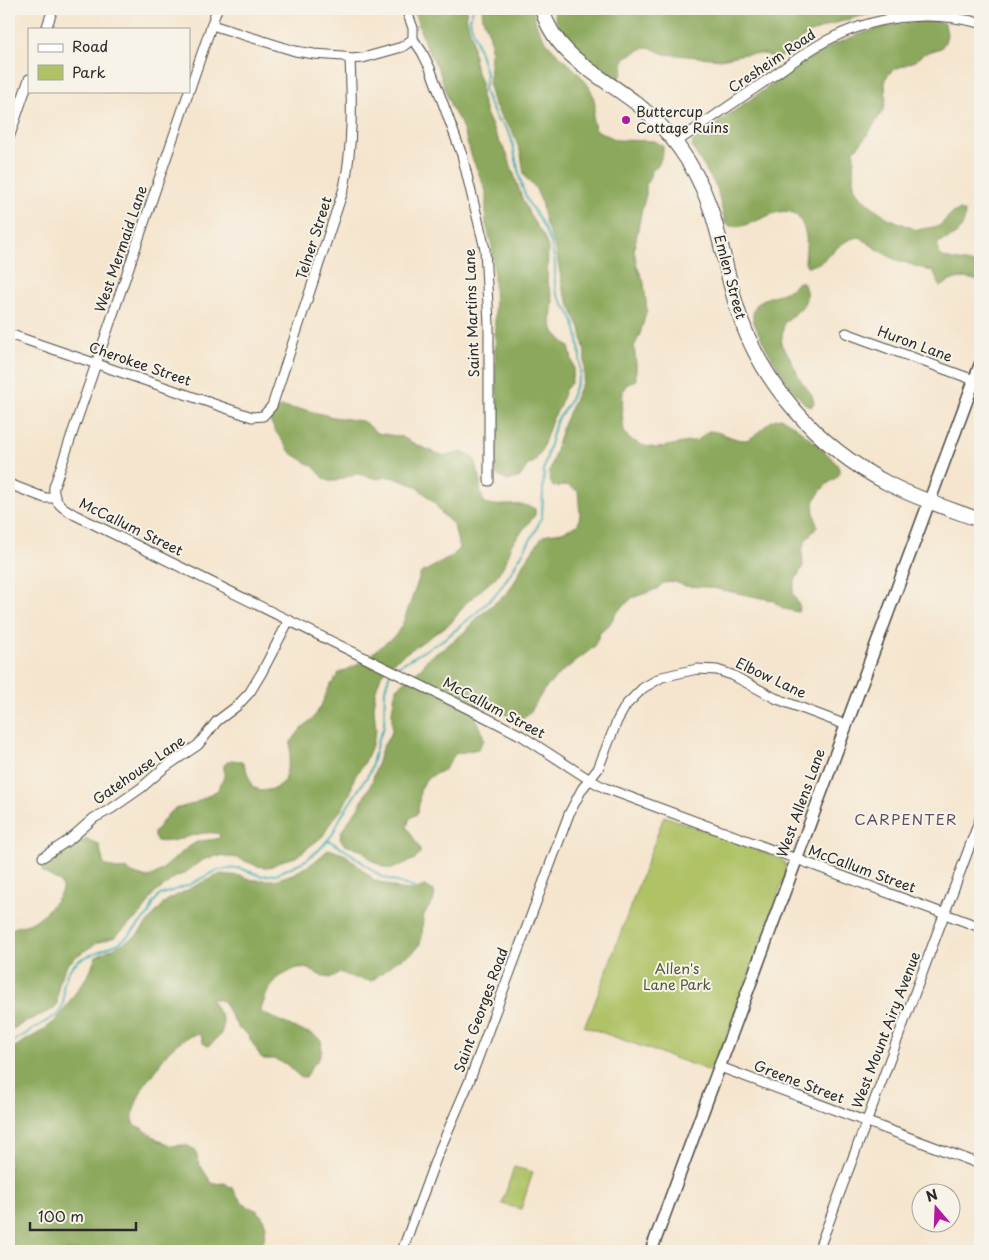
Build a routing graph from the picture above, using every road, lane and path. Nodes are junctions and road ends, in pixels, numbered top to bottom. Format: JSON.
{"nodes":[{"id":1,"x":53,"y":9,"type":"edge"},
{"id":2,"x":217,"y":9,"type":"edge"},
{"id":3,"x":406,"y":9,"type":"edge"},
{"id":4,"x":542,"y":9,"type":"edge"},
{"id":5,"x":980,"y":23,"type":"edge"},
{"id":6,"x":212,"y":25,"type":"junction"},
{"id":7,"x":46,"y":28,"type":"edge"},
{"id":8,"x":413,"y":39,"type":"junction"},
{"id":9,"x":350,"y":59,"type":"junction"},
{"id":10,"x":28,"y":82,"type":"edge"},
{"id":11,"x":190,"y":90,"type":"edge"},
{"id":12,"x":189,"y":92,"type":"edge"},
{"id":13,"x":9,"y":138,"type":"edge"},
{"id":14,"x":675,"y":143,"type":"junction"},
{"id":15,"x":846,"y":333,"type":"dead end"},
{"id":16,"x":9,"y":334,"type":"edge"},
{"id":17,"x":97,"y":364,"type":"junction"},
{"id":18,"x":980,"y":365,"type":"edge"},
{"id":19,"x":974,"y":380,"type":"junction"},
{"id":20,"x":263,"y":416,"type":"joint"},
{"id":21,"x":488,"y":481,"type":"dead end"},
{"id":22,"x":9,"y":484,"type":"edge"},
{"id":23,"x":55,"y":498,"type":"junction"},
{"id":24,"x":929,"y":502,"type":"junction"},
{"id":25,"x":980,"y":520,"type":"edge"},
{"id":26,"x":289,"y":620,"type":"junction"},
{"id":27,"x":846,"y":725,"type":"junction"},
{"id":28,"x":590,"y":780,"type":"junction"},
{"id":29,"x":980,"y":819,"type":"edge"},
{"id":30,"x":43,"y":857,"type":"dead end"},
{"id":31,"x":796,"y":859,"type":"junction"},
{"id":32,"x":945,"y":914,"type":"junction"},
{"id":33,"x":980,"y":928,"type":"edge"},
{"id":34,"x":720,"y":1067,"type":"junction"},
{"id":35,"x":866,"y":1122,"type":"junction"},
{"id":36,"x":980,"y":1164,"type":"edge"},
{"id":37,"x":402,"y":1251,"type":"edge"},
{"id":38,"x":651,"y":1251,"type":"edge"},
{"id":39,"x":818,"y":1251,"type":"edge"}],
"edges":[{"from":1,"to":7,"type":"street"},
{"from":2,"to":6,"type":"street","name":"West Mermaid Lane"},
{"from":3,"to":8,"type":"street","name":"Saint Martins Lane"},
{"from":4,"to":14,"type":"main road","name":"Emlen Street"},
{"from":5,"to":14,"type":"street","name":"Cresheim Road"},
{"from":6,"to":9,"type":"street"},
{"from":6,"to":11,"type":"street","name":"West Mermaid Lane"},
{"from":8,"to":9,"type":"street"},
{"from":8,"to":21,"type":"street","name":"Saint Martins Lane"},
{"from":9,"to":20,"type":"street","name":"Telner Street"},
{"from":10,"to":13,"type":"street"},
{"from":12,"to":17,"type":"street","name":"West Mermaid Lane"},
{"from":14,"to":24,"type":"main road","name":"Emlen Street"},
{"from":15,"to":19,"type":"street","name":"Huron Lane"},
{"from":16,"to":17,"type":"street","name":"Cherokee Street"},
{"from":17,"to":20,"type":"street","name":"Cherokee Street"},
{"from":17,"to":23,"type":"street","name":"West Mermaid Lane"},
{"from":18,"to":19,"type":"street","name":"West Allens Lane"},
{"from":19,"to":24,"type":"street","name":"West Allens Lane"},
{"from":22,"to":23,"type":"street","name":"McCallum Street"},
{"from":23,"to":26,"type":"street","name":"McCallum Street"},
{"from":24,"to":25,"type":"main road","name":"Emlen Street"},
{"from":24,"to":27,"type":"street","name":"West Allens Lane"},
{"from":26,"to":28,"type":"street","name":"McCallum Street"},
{"from":26,"to":30,"type":"street","name":"Gatehouse Lane"},
{"from":27,"to":28,"type":"street","name":"Elbow Lane"},
{"from":27,"to":31,"type":"street","name":"West Allens Lane"},
{"from":28,"to":31,"type":"street","name":"McCallum Street"},
{"from":28,"to":37,"type":"street","name":"Saint Georges Road"},
{"from":29,"to":32,"type":"street","name":"West Mount Airy Avenue"},
{"from":31,"to":32,"type":"street","name":"McCallum Street"},
{"from":31,"to":34,"type":"street","name":"West Allens Lane"},
{"from":32,"to":33,"type":"street","name":"McCallum Street"},
{"from":32,"to":35,"type":"street","name":"West Mount Airy Avenue"},
{"from":34,"to":35,"type":"street","name":"Greene Street"},
{"from":34,"to":38,"type":"street","name":"West Allens Lane"},
{"from":35,"to":36,"type":"street","name":"Greene Street"},
{"from":35,"to":39,"type":"street","name":"West Mount Airy Avenue"}]}
